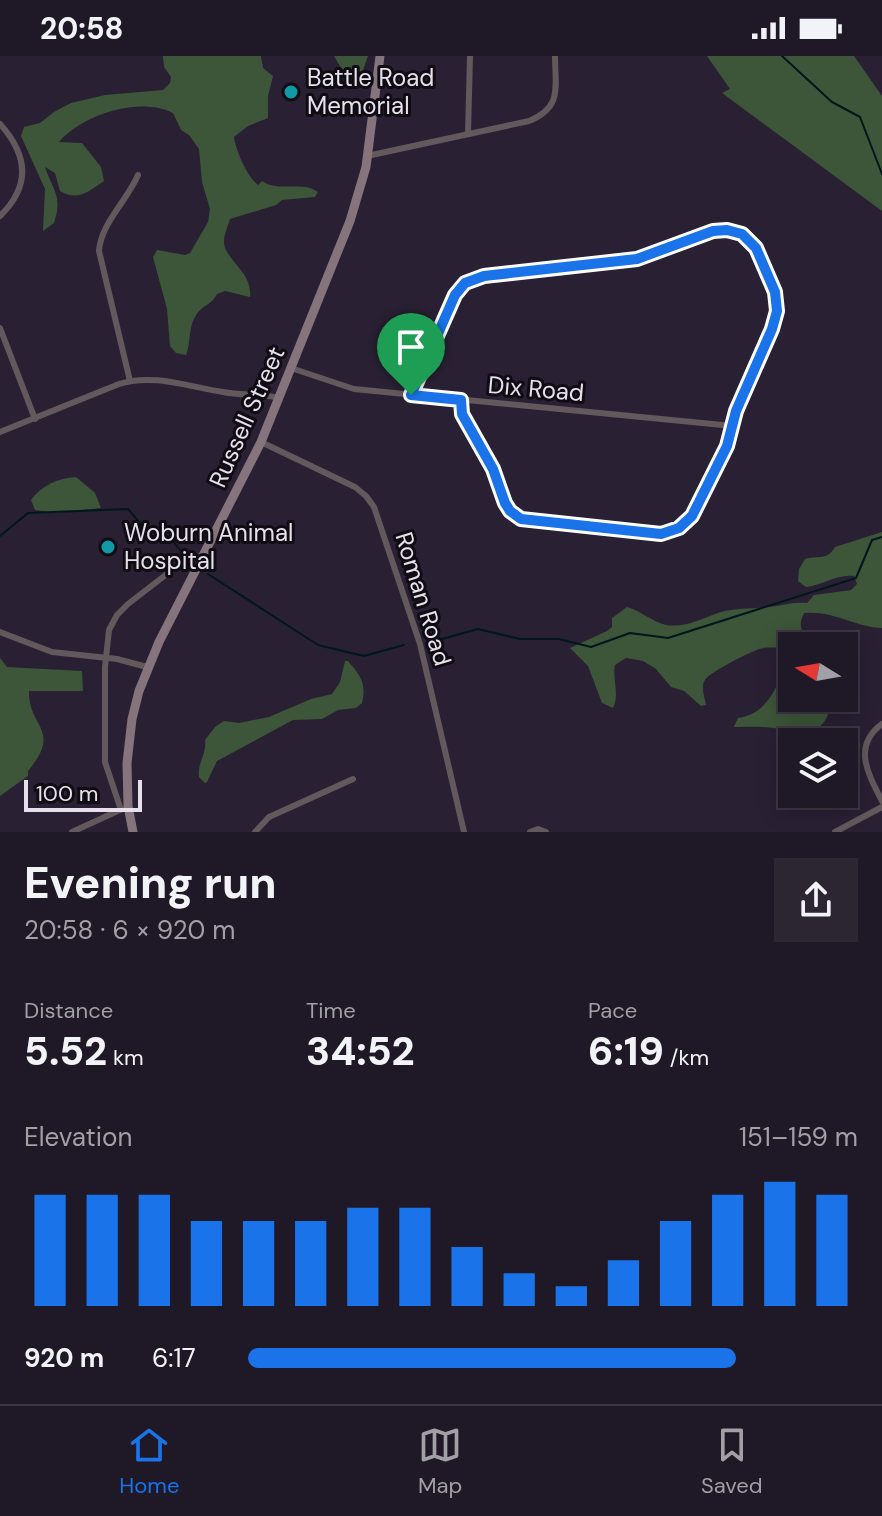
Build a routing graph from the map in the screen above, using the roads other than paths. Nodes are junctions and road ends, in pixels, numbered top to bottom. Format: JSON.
{"nodes":[{"id":1,"x":380,"y":56,"type":"edge"},
{"id":2,"x":470,"y":56,"type":"edge"},
{"id":3,"x":555,"y":56,"type":"edge"},
{"id":4,"x":0,"y":124,"type":"edge"},
{"id":5,"x":468,"y":134,"type":"junction"},
{"id":6,"x":367,"y":156,"type":"junction"},
{"id":7,"x":138,"y":175,"type":"dead end"},
{"id":8,"x":0,"y":216,"type":"edge"},
{"id":9,"x":0,"y":328,"type":"edge"},
{"id":10,"x":291,"y":368,"type":"junction"},
{"id":11,"x":130,"y":381,"type":"junction"},
{"id":12,"x":411,"y":395,"type":"junction"},
{"id":13,"x":279,"y":398,"type":"junction"},
{"id":14,"x":461,"y":400,"type":"junction"},
{"id":15,"x":35,"y":419,"type":"junction"},
{"id":16,"x":733,"y":426,"type":"junction"},
{"id":17,"x":0,"y":432,"type":"edge"},
{"id":18,"x":261,"y":442,"type":"junction"},
{"id":19,"x":204,"y":555,"type":"junction"},
{"id":20,"x":0,"y":632,"type":"edge"},
{"id":21,"x":106,"y":657,"type":"junction"},
{"id":22,"x":147,"y":667,"type":"junction"},
{"id":23,"x":882,"y":724,"type":"edge"},
{"id":24,"x":353,"y":779,"type":"dead end"},
{"id":25,"x":882,"y":804,"type":"edge"},
{"id":26,"x":124,"y":808,"type":"junction"},
{"id":27,"x":72,"y":832,"type":"edge"},
{"id":28,"x":133,"y":832,"type":"edge"},
{"id":29,"x":255,"y":832,"type":"edge"},
{"id":30,"x":464,"y":832,"type":"edge"},
{"id":31,"x":530,"y":832,"type":"edge"},
{"id":32,"x":546,"y":832,"type":"edge"},
{"id":33,"x":835,"y":832,"type":"edge"}],
"edges":[{"from":1,"to":6,"type":"street","name":"Russell Street"},
{"from":2,"to":5,"type":"street"},
{"from":3,"to":5,"type":"street"},
{"from":4,"to":8,"type":"street"},
{"from":5,"to":6,"type":"street"},
{"from":6,"to":10,"type":"street","name":"Russell Street"},
{"from":7,"to":11,"type":"street"},
{"from":9,"to":15,"type":"street"},
{"from":10,"to":12,"type":"street","name":"Dix Road"},
{"from":10,"to":13,"type":"street","name":"Russell Street"},
{"from":11,"to":13,"type":"street"},
{"from":11,"to":15,"type":"street"},
{"from":12,"to":14,"type":"street","name":"Dix Road"},
{"from":12,"to":16,"type":"street"},
{"from":13,"to":18,"type":"street","name":"Russell Street"},
{"from":14,"to":16,"type":"street","name":"Dix Road"},
{"from":14,"to":16,"type":"street"},
{"from":15,"to":17,"type":"street"},
{"from":18,"to":19,"type":"street","name":"Russell Street"},
{"from":18,"to":30,"type":"street","name":"Roman Road"},
{"from":19,"to":21,"type":"street"},
{"from":19,"to":22,"type":"street","name":"Russell Street"},
{"from":20,"to":21,"type":"street"},
{"from":21,"to":22,"type":"street"},
{"from":21,"to":26,"type":"street"},
{"from":22,"to":26,"type":"street","name":"Russell Street"},
{"from":23,"to":25,"type":"street"},
{"from":24,"to":29,"type":"street"},
{"from":25,"to":33,"type":"street"},
{"from":26,"to":27,"type":"street"},
{"from":26,"to":28,"type":"street","name":"Russell Street"},
{"from":31,"to":32,"type":"street"}]}
